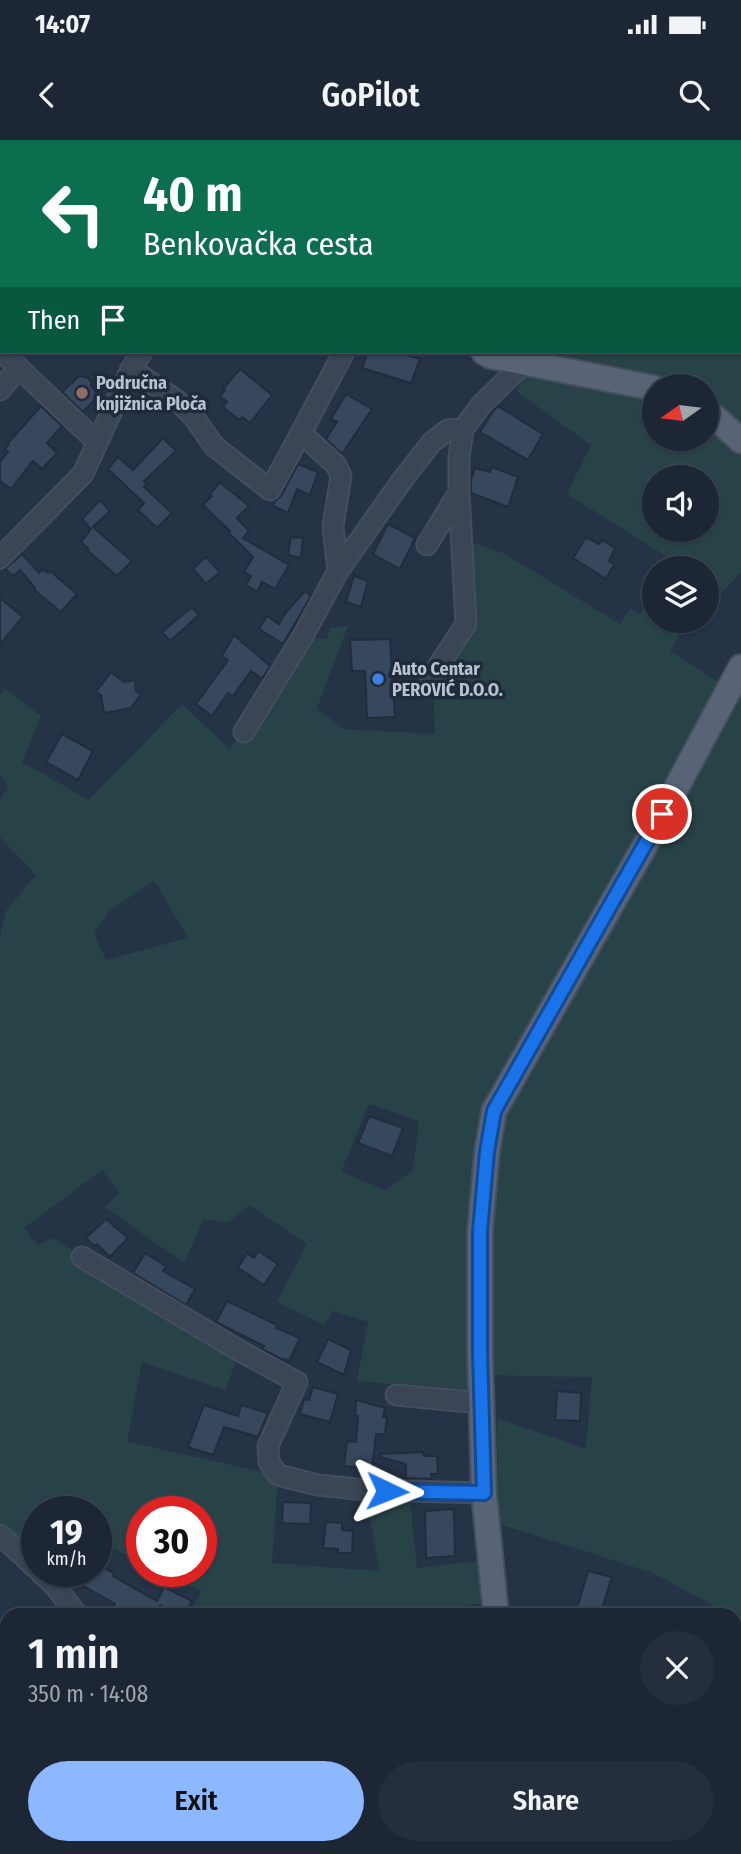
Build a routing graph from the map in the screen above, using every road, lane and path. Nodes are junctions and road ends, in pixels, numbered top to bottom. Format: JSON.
{"nodes":[{"id":1,"x":4,"y":354,"type":"edge"},
{"id":2,"x":141,"y":354,"type":"edge"},
{"id":3,"x":343,"y":354,"type":"edge"},
{"id":4,"x":488,"y":354,"type":"edge"},
{"id":5,"x":527,"y":357,"type":"edge"},
{"id":6,"x":18,"y":369,"type":"junction"},
{"id":7,"x":131,"y":369,"type":"junction"},
{"id":8,"x":642,"y":385,"type":"edge"},
{"id":9,"x":0,"y":390,"type":"edge"},
{"id":10,"x":719,"y":421,"type":"edge"},
{"id":11,"x":463,"y":429,"type":"junction"},
{"id":12,"x":300,"y":433,"type":"junction"},
{"id":13,"x":741,"y":441,"type":"edge"},
{"id":14,"x":97,"y":442,"type":"junction"},
{"id":15,"x":459,"y":492,"type":"junction"},
{"id":16,"x":427,"y":545,"type":"dead end"},
{"id":17,"x":0,"y":558,"type":"edge"},
{"id":18,"x":338,"y":571,"type":"junction"},
{"id":19,"x":741,"y":667,"type":"edge"},
{"id":20,"x":431,"y":677,"type":"dead end"},
{"id":21,"x":244,"y":732,"type":"dead end"},
{"id":22,"x":82,"y":1257,"type":"dead end"},
{"id":23,"x":396,"y":1395,"type":"dead end"},
{"id":24,"x":481,"y":1401,"type":"junction"},
{"id":25,"x":484,"y":1493,"type":"junction"},
{"id":26,"x":0,"y":1535,"type":"edge"},
{"id":27,"x":21,"y":1554,"type":"edge"},
{"id":28,"x":56,"y":1587,"type":"edge"},
{"id":29,"x":72,"y":1608,"type":"edge"},
{"id":30,"x":495,"y":1608,"type":"edge"}],
"edges":[{"from":1,"to":6,"type":"street"},
{"from":2,"to":7,"type":"street"},
{"from":3,"to":12,"type":"street"},
{"from":4,"to":5,"type":"main road"},
{"from":5,"to":8,"type":"main road"},
{"from":5,"to":11,"type":"street"},
{"from":6,"to":9,"type":"street"},
{"from":6,"to":14,"type":"street"},
{"from":7,"to":12,"type":"street"},
{"from":7,"to":14,"type":"street"},
{"from":10,"to":13,"type":"main road"},
{"from":11,"to":15,"type":"street"},
{"from":11,"to":18,"type":"street"},
{"from":12,"to":18,"type":"street"},
{"from":14,"to":17,"type":"street"},
{"from":15,"to":16,"type":"street"},
{"from":15,"to":20,"type":"street"},
{"from":18,"to":21,"type":"street"},
{"from":19,"to":24,"type":"main road"},
{"from":22,"to":25,"type":"street"},
{"from":23,"to":24,"type":"street"},
{"from":24,"to":25,"type":"main road"},
{"from":25,"to":30,"type":"main road"},
{"from":26,"to":27,"type":"street"},
{"from":28,"to":29,"type":"street"}]}
